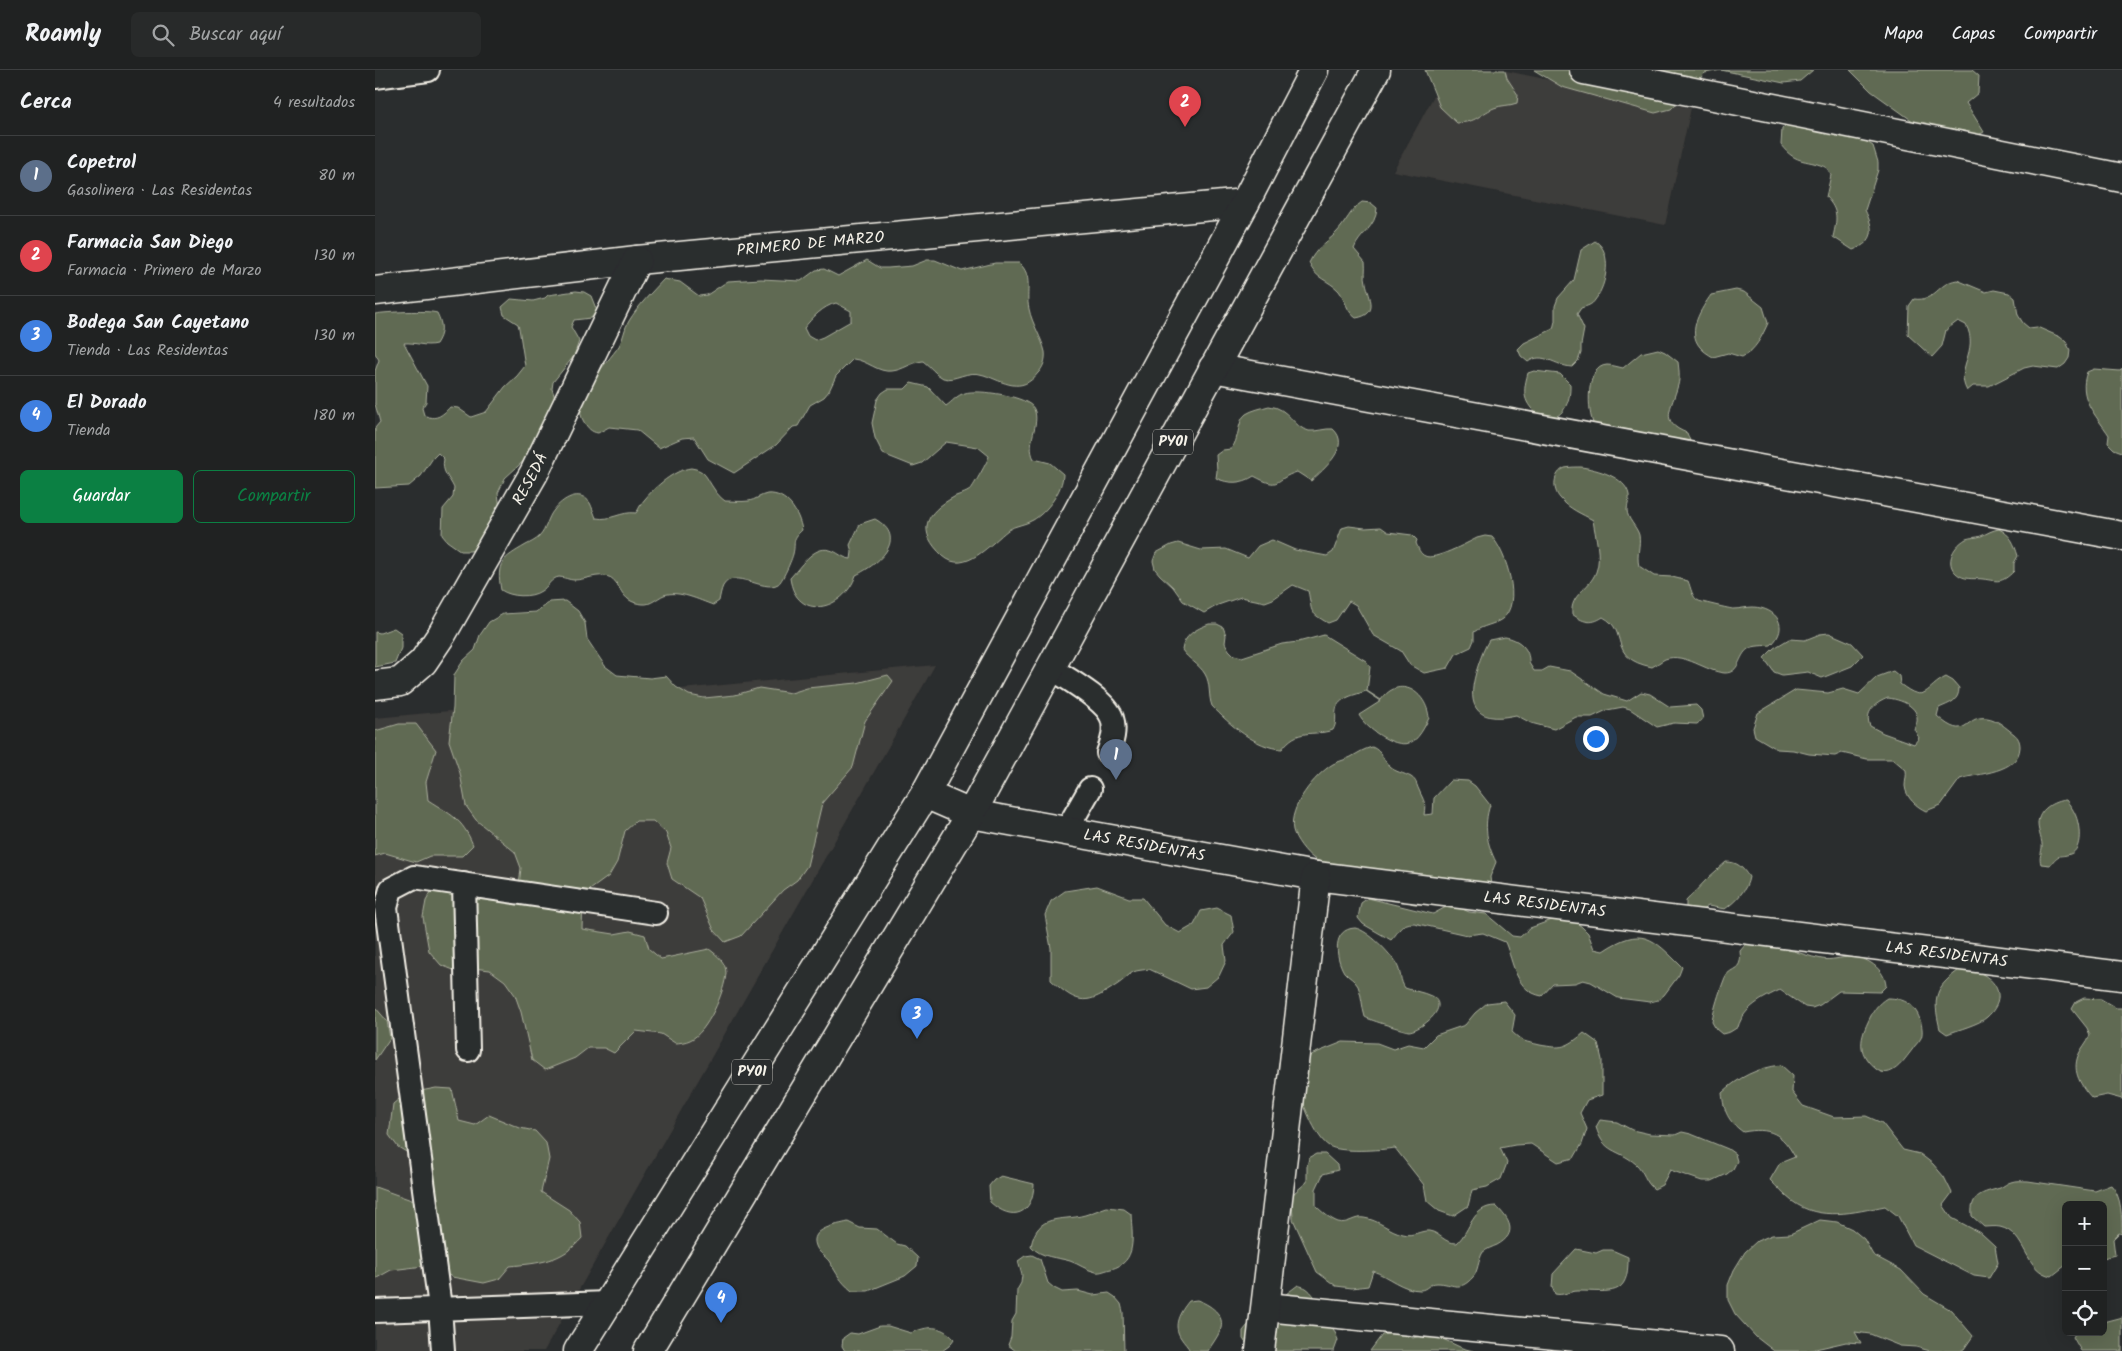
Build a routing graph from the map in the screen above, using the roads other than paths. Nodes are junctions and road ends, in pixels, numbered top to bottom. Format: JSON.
{"nodes":[{"id":1,"x":428,"y":70,"type":"edge"},
{"id":2,"x":1314,"y":70,"type":"edge"},
{"id":3,"x":1376,"y":70,"type":"edge"},
{"id":4,"x":1584,"y":70,"type":"edge"},
{"id":5,"x":375,"y":77,"type":"edge"},
{"id":6,"x":2122,"y":178,"type":"edge"},
{"id":7,"x":1245,"y":202,"type":"junction"},
{"id":8,"x":637,"y":260,"type":"junction"},
{"id":9,"x":375,"y":291,"type":"edge"},
{"id":10,"x":1213,"y":368,"type":"junction"},
{"id":11,"x":2122,"y":536,"type":"edge"},
{"id":12,"x":1051,"y":668,"type":"junction"},
{"id":13,"x":387,"y":684,"type":"edge"},
{"id":14,"x":1108,"y":753,"type":"dead end"},
{"id":15,"x":1090,"y":789,"type":"dead end"},
{"id":16,"x":925,"y":794,"type":"junction"},
{"id":17,"x":971,"y":814,"type":"junction"},
{"id":18,"x":1066,"y":831,"type":"junction"},
{"id":19,"x":1316,"y":876,"type":"junction"},
{"id":20,"x":464,"y":884,"type":"junction"},
{"id":21,"x":656,"y":913,"type":"dead end"},
{"id":22,"x":2122,"y":976,"type":"edge"},
{"id":23,"x":468,"y":1050,"type":"dead end"},
{"id":24,"x":608,"y":1304,"type":"junction"},
{"id":25,"x":441,"y":1307,"type":"junction"},
{"id":26,"x":1266,"y":1307,"type":"junction"},
{"id":27,"x":375,"y":1311,"type":"edge"},
{"id":28,"x":443,"y":1351,"type":"edge"},
{"id":29,"x":579,"y":1351,"type":"edge"},
{"id":30,"x":648,"y":1351,"type":"edge"},
{"id":31,"x":1260,"y":1351,"type":"edge"},
{"id":32,"x":1720,"y":1351,"type":"edge"}],
"edges":[{"from":1,"to":5,"type":"lane"},
{"from":2,"to":7,"type":"main road","number":"PY01"},
{"from":3,"to":10,"type":"main road","number":"PY01"},
{"from":4,"to":6,"type":"main road"},
{"from":7,"to":8,"type":"main road","name":"PRIMERO DE MARZO"},
{"from":7,"to":16,"type":"main road","number":"PY01"},
{"from":8,"to":9,"type":"main road","name":"PRIMERO DE MARZO"},
{"from":8,"to":13,"type":"main road","name":"RESEDÁ"},
{"from":10,"to":11,"type":"main road"},
{"from":10,"to":12,"type":"main road","number":"PY01"},
{"from":12,"to":14,"type":"lane"},
{"from":12,"to":17,"type":"main road","number":"PY01"},
{"from":15,"to":18,"type":"lane"},
{"from":16,"to":17,"type":"main road","name":"LAS RESIDENTAS"},
{"from":16,"to":24,"type":"main road","number":"PY01"},
{"from":17,"to":18,"type":"main road","name":"LAS RESIDENTAS"},
{"from":17,"to":30,"type":"main road","number":"PY01"},
{"from":18,"to":19,"type":"main road","name":"LAS RESIDENTAS"},
{"from":19,"to":22,"type":"main road","name":"LAS RESIDENTAS"},
{"from":19,"to":26,"type":"main road"},
{"from":20,"to":21,"type":"lane"},
{"from":20,"to":23,"type":"lane"},
{"from":20,"to":25,"type":"lane"},
{"from":24,"to":25,"type":"lane"},
{"from":24,"to":29,"type":"main road","number":"PY01"},
{"from":25,"to":27,"type":"lane"},
{"from":25,"to":28,"type":"lane"},
{"from":26,"to":31,"type":"main road"},
{"from":26,"to":32,"type":"main road"}]}
